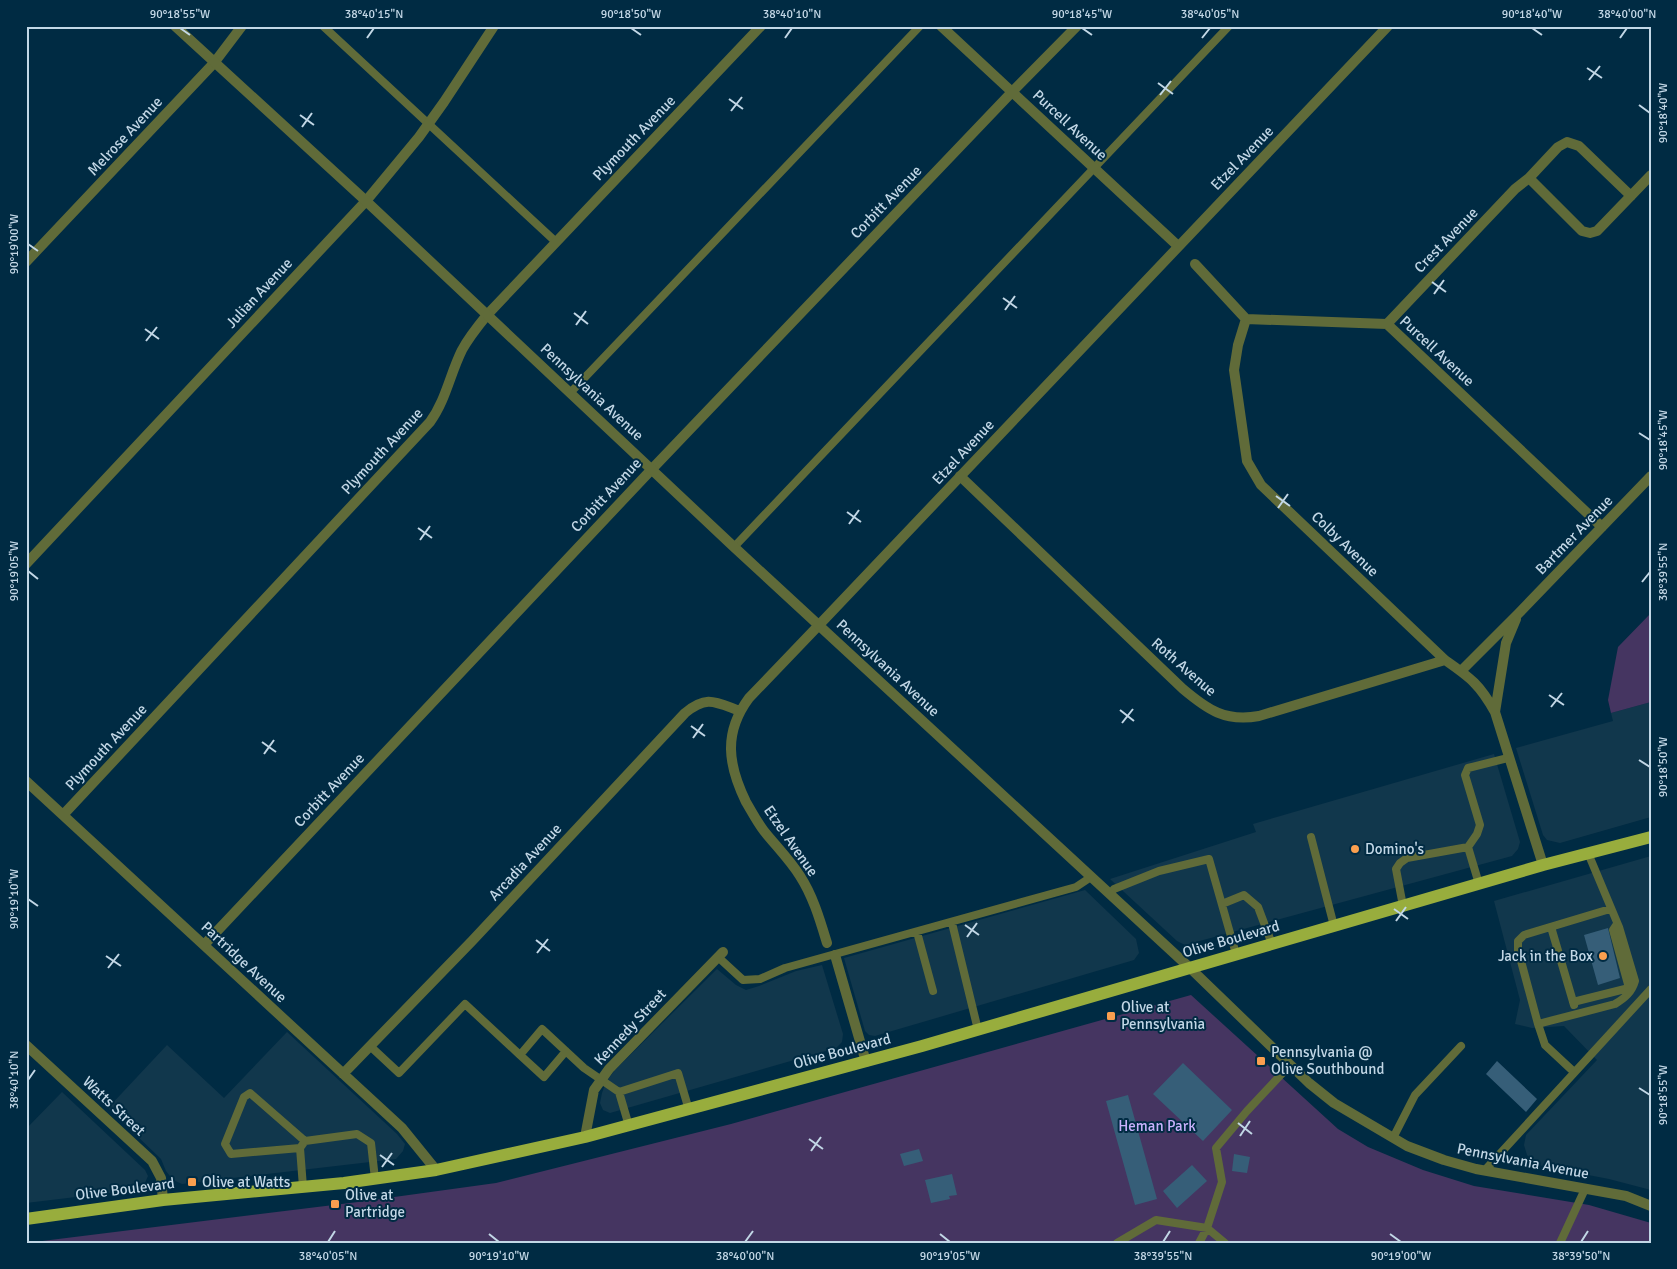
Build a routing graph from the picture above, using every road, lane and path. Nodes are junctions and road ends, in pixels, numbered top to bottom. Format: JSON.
{"nodes":[{"id":1,"x":175,"y":26,"type":"edge"},
{"id":2,"x":242,"y":26,"type":"edge"},
{"id":3,"x":323,"y":26,"type":"edge"},
{"id":4,"x":494,"y":26,"type":"edge"},
{"id":5,"x":761,"y":26,"type":"edge"},
{"id":6,"x":920,"y":26,"type":"edge"},
{"id":7,"x":941,"y":26,"type":"edge"},
{"id":8,"x":1077,"y":26,"type":"edge"},
{"id":9,"x":1229,"y":26,"type":"edge"},
{"id":10,"x":1388,"y":26,"type":"edge"},
{"id":11,"x":214,"y":63,"type":"junction"},
{"id":12,"x":1012,"y":92,"type":"junction"},
{"id":13,"x":428,"y":124,"type":"junction"},
{"id":14,"x":1095,"y":168,"type":"junction"},
{"id":15,"x":1651,"y":175,"type":"edge"},
{"id":16,"x":1529,"y":178,"type":"junction"},
{"id":17,"x":1631,"y":196,"type":"junction"},
{"id":18,"x":366,"y":201,"type":"junction"},
{"id":19,"x":556,"y":242,"type":"junction"},
{"id":20,"x":1178,"y":246,"type":"junction"},
{"id":21,"x":26,"y":262,"type":"edge"},
{"id":22,"x":1196,"y":264,"type":"dead end"},
{"id":23,"x":487,"y":315,"type":"junction"},
{"id":24,"x":1246,"y":319,"type":"junction"},
{"id":25,"x":1387,"y":324,"type":"junction"},
{"id":26,"x":570,"y":393,"type":"junction"},
{"id":27,"x":652,"y":469,"type":"junction"},
{"id":28,"x":960,"y":476,"type":"junction"},
{"id":29,"x":1651,"y":476,"type":"edge"},
{"id":30,"x":1602,"y":527,"type":"junction"},
{"id":31,"x":734,"y":547,"type":"junction"},
{"id":32,"x":26,"y":564,"type":"edge"},
{"id":33,"x":1518,"y":614,"type":"junction"},
{"id":34,"x":819,"y":625,"type":"junction"},
{"id":35,"x":1445,"y":660,"type":"junction"},
{"id":36,"x":1461,"y":671,"type":"junction"},
{"id":37,"x":740,"y":711,"type":"junction"},
{"id":38,"x":1495,"y":712,"type":"junction"},
{"id":39,"x":1508,"y":758,"type":"junction"},
{"id":40,"x":26,"y":781,"type":"edge"},
{"id":41,"x":63,"y":815,"type":"junction"},
{"id":42,"x":1311,"y":837,"type":"dead end"},
{"id":43,"x":1651,"y":837,"type":"edge"},
{"id":44,"x":1468,"y":847,"type":"junction"},
{"id":45,"x":1588,"y":853,"type":"junction"},
{"id":46,"x":1543,"y":865,"type":"junction"},
{"id":47,"x":1091,"y":877,"type":"junction"},
{"id":48,"x":1478,"y":884,"type":"junction"},
{"id":49,"x":1110,"y":894,"type":"junction"},
{"id":50,"x":1222,"y":904,"type":"junction"},
{"id":51,"x":1403,"y":906,"type":"junction"},
{"id":52,"x":1610,"y":909,"type":"junction"},
{"id":53,"x":952,"y":922,"type":"junction"},
{"id":54,"x":1617,"y":924,"type":"junction"},
{"id":55,"x":1334,"y":926,"type":"junction"},
{"id":56,"x":1551,"y":927,"type":"junction"},
{"id":57,"x":917,"y":932,"type":"junction"},
{"id":58,"x":827,"y":943,"type":"dead end"},
{"id":59,"x":1272,"y":944,"type":"junction"},
{"id":60,"x":204,"y":945,"type":"junction"},
{"id":61,"x":721,"y":954,"type":"joint"},
{"id":62,"x":1236,"y":954,"type":"junction"},
{"id":63,"x":834,"y":955,"type":"junction"},
{"id":64,"x":1190,"y":968,"type":"junction"},
{"id":65,"x":1651,"y":990,"type":"edge"},
{"id":66,"x":933,"y":991,"type":"dead end"},
{"id":67,"x":1573,"y":1002,"type":"junction"},
{"id":68,"x":1576,"y":1014,"type":"junction"},
{"id":69,"x":1538,"y":1024,"type":"junction"},
{"id":70,"x":978,"y":1030,"type":"junction"},
{"id":71,"x":26,"y":1045,"type":"edge"},
{"id":72,"x":370,"y":1046,"type":"junction"},
{"id":73,"x":1461,"y":1046,"type":"dead end"},
{"id":74,"x":566,"y":1051,"type":"junction"},
{"id":75,"x":520,"y":1055,"type":"junction"},
{"id":76,"x":866,"y":1062,"type":"junction"},
{"id":77,"x":1290,"y":1065,"type":"junction"},
{"id":78,"x":1574,"y":1072,"type":"junction"},
{"id":79,"x":343,"y":1074,"type":"junction"},
{"id":80,"x":601,"y":1080,"type":"junction"},
{"id":81,"x":619,"y":1092,"type":"junction"},
{"id":82,"x":689,"y":1110,"type":"junction"},
{"id":83,"x":628,"y":1126,"type":"junction"},
{"id":84,"x":585,"y":1137,"type":"junction"},
{"id":85,"x":1393,"y":1138,"type":"junction"},
{"id":86,"x":302,"y":1145,"type":"junction"},
{"id":87,"x":436,"y":1170,"type":"junction"},
{"id":88,"x":1485,"y":1170,"type":"junction"},
{"id":89,"x":375,"y":1179,"type":"junction"},
{"id":90,"x":303,"y":1187,"type":"junction"},
{"id":91,"x":1585,"y":1189,"type":"junction"},
{"id":92,"x":163,"y":1200,"type":"junction"},
{"id":93,"x":1651,"y":1206,"type":"edge"},
{"id":94,"x":26,"y":1219,"type":"edge"},
{"id":95,"x":1207,"y":1228,"type":"junction"},
{"id":96,"x":1116,"y":1243,"type":"edge"},
{"id":97,"x":1199,"y":1243,"type":"edge"},
{"id":98,"x":1226,"y":1243,"type":"edge"},
{"id":99,"x":1560,"y":1243,"type":"edge"}],
"edges":[{"from":1,"to":11,"type":"street","name":"Pennsylvania Avenue"},
{"from":2,"to":11,"type":"street","name":"Melrose Avenue"},
{"from":3,"to":13,"type":"lane"},
{"from":4,"to":13,"type":"street","name":"Julian Avenue"},
{"from":5,"to":19,"type":"street","name":"Plymouth Avenue"},
{"from":6,"to":26,"type":"lane"},
{"from":7,"to":12,"type":"street","name":"Purcell Avenue"},
{"from":8,"to":12,"type":"street","name":"Corbitt Avenue"},
{"from":9,"to":14,"type":"lane"},
{"from":10,"to":20,"type":"street","name":"Etzel Avenue"},
{"from":11,"to":18,"type":"street","name":"Pennsylvania Avenue"},
{"from":11,"to":21,"type":"street","name":"Melrose Avenue"},
{"from":12,"to":14,"type":"street","name":"Purcell Avenue"},
{"from":12,"to":27,"type":"street","name":"Corbitt Avenue"},
{"from":13,"to":18,"type":"street","name":"Julian Avenue"},
{"from":13,"to":19,"type":"lane"},
{"from":14,"to":20,"type":"street","name":"Purcell Avenue"},
{"from":14,"to":31,"type":"lane"},
{"from":15,"to":17,"type":"street"},
{"from":16,"to":17,"type":"street","name":"Crest Avenue"},
{"from":16,"to":17,"type":"street"},
{"from":16,"to":25,"type":"street","name":"Crest Avenue"},
{"from":18,"to":23,"type":"street","name":"Pennsylvania Avenue"},
{"from":18,"to":32,"type":"street","name":"Julian Avenue"},
{"from":19,"to":23,"type":"street","name":"Plymouth Avenue"},
{"from":20,"to":28,"type":"street","name":"Etzel Avenue"},
{"from":22,"to":24,"type":"street"},
{"from":23,"to":26,"type":"street","name":"Pennsylvania Avenue"},
{"from":23,"to":41,"type":"street","name":"Plymouth Avenue"},
{"from":24,"to":25,"type":"street","name":"Purcell Avenue"},
{"from":24,"to":35,"type":"street","name":"Colby Avenue"},
{"from":25,"to":30,"type":"street","name":"Purcell Avenue"},
{"from":26,"to":27,"type":"street","name":"Pennsylvania Avenue"},
{"from":27,"to":31,"type":"street","name":"Pennsylvania Avenue"},
{"from":27,"to":60,"type":"street","name":"Corbitt Avenue"},
{"from":28,"to":34,"type":"street","name":"Etzel Avenue"},
{"from":28,"to":35,"type":"street","name":"Roth Avenue"},
{"from":29,"to":30,"type":"street","name":"Bartmer Avenue"},
{"from":30,"to":33,"type":"street","name":"Bartmer Avenue"},
{"from":31,"to":34,"type":"street","name":"Pennsylvania Avenue"},
{"from":33,"to":36,"type":"street","name":"Bartmer Avenue"},
{"from":33,"to":38,"type":"street","name":"Bartmer Avenue"},
{"from":34,"to":37,"type":"street","name":"Etzel Avenue"},
{"from":34,"to":47,"type":"street","name":"Pennsylvania Avenue"},
{"from":35,"to":36,"type":"street","name":"Bartmer Avenue"},
{"from":36,"to":38,"type":"street","name":"Bartmer Avenue"},
{"from":37,"to":58,"type":"street","name":"Etzel Avenue"},
{"from":37,"to":72,"type":"street","name":"Arcadia Avenue"},
{"from":38,"to":39,"type":"street","name":"Bartmer Avenue"},
{"from":39,"to":44,"type":"lane"},
{"from":39,"to":46,"type":"street","name":"Bartmer Avenue"},
{"from":40,"to":41,"type":"street","name":"Partridge Avenue"},
{"from":41,"to":60,"type":"street","name":"Partridge Avenue"},
{"from":42,"to":55,"type":"lane"},
{"from":43,"to":45,"type":"main road","name":"Olive Boulevard"},
{"from":44,"to":48,"type":"lane"},
{"from":44,"to":51,"type":"lane"},
{"from":45,"to":46,"type":"main road","name":"Olive Boulevard"},
{"from":45,"to":52,"type":"lane"},
{"from":46,"to":48,"type":"main road","name":"Olive Boulevard"},
{"from":47,"to":49,"type":"street","name":"Pennsylvania Avenue"},
{"from":47,"to":53,"type":"lane"},
{"from":48,"to":51,"type":"main road","name":"Olive Boulevard"},
{"from":49,"to":50,"type":"lane"},
{"from":49,"to":64,"type":"street","name":"Pennsylvania Avenue"},
{"from":50,"to":59,"type":"lane"},
{"from":50,"to":62,"type":"lane"},
{"from":51,"to":55,"type":"main road","name":"Olive Boulevard"},
{"from":52,"to":54,"type":"lane"},
{"from":52,"to":56,"type":"lane"},
{"from":53,"to":57,"type":"lane"},
{"from":53,"to":70,"type":"lane"},
{"from":54,"to":67,"type":"lane"},
{"from":54,"to":68,"type":"lane"},
{"from":55,"to":59,"type":"main road","name":"Olive Boulevard"},
{"from":56,"to":67,"type":"lane"},
{"from":56,"to":69,"type":"lane"},
{"from":57,"to":63,"type":"lane"},
{"from":57,"to":66,"type":"lane"},
{"from":59,"to":62,"type":"main road","name":"Olive Boulevard"},
{"from":60,"to":79,"type":"street","name":"Partridge Avenue"},
{"from":61,"to":63,"type":"lane"},
{"from":61,"to":80,"type":"street","name":"Kennedy Street"},
{"from":62,"to":64,"type":"main road","name":"Olive Boulevard"},
{"from":63,"to":76,"type":"street"},
{"from":64,"to":70,"type":"main road","name":"Olive Boulevard"},
{"from":64,"to":77,"type":"street","name":"Pennsylvania Avenue"},
{"from":65,"to":78,"type":"lane"},
{"from":67,"to":68,"type":"lane"},
{"from":68,"to":69,"type":"lane"},
{"from":69,"to":78,"type":"lane"},
{"from":70,"to":76,"type":"main road","name":"Olive Boulevard"},
{"from":71,"to":92,"type":"street","name":"Watts Street"},
{"from":72,"to":75,"type":"lane"},
{"from":72,"to":79,"type":"street","name":"Arcadia Avenue"},
{"from":73,"to":85,"type":"lane"},
{"from":74,"to":75,"type":"lane"},
{"from":74,"to":75,"type":"lane"},
{"from":74,"to":80,"type":"lane"},
{"from":76,"to":82,"type":"main road","name":"Olive Boulevard"},
{"from":77,"to":85,"type":"street","name":"Pennsylvania Avenue"},
{"from":77,"to":95,"type":"lane"},
{"from":78,"to":88,"type":"lane"},
{"from":79,"to":87,"type":"street","name":"Partridge Avenue"},
{"from":80,"to":81,"type":"lane"},
{"from":80,"to":84,"type":"street","name":"Kennedy Street"},
{"from":81,"to":82,"type":"lane"},
{"from":81,"to":83,"type":"lane"},
{"from":82,"to":83,"type":"main road","name":"Olive Boulevard"},
{"from":83,"to":84,"type":"main road","name":"Olive Boulevard"},
{"from":84,"to":87,"type":"main road","name":"Olive Boulevard"},
{"from":85,"to":88,"type":"street","name":"Pennsylvania Avenue"},
{"from":86,"to":86,"type":"lane"},
{"from":86,"to":89,"type":"lane"},
{"from":86,"to":90,"type":"lane"},
{"from":87,"to":89,"type":"main road","name":"Olive Boulevard"},
{"from":88,"to":91,"type":"street","name":"Pennsylvania Avenue"},
{"from":89,"to":90,"type":"main road","name":"Olive Boulevard"},
{"from":90,"to":92,"type":"main road","name":"Olive Boulevard"},
{"from":91,"to":93,"type":"street","name":"Pennsylvania Avenue"},
{"from":91,"to":99,"type":"lane"},
{"from":92,"to":94,"type":"main road","name":"Olive Boulevard"},
{"from":95,"to":96,"type":"lane"},
{"from":95,"to":97,"type":"lane"},
{"from":95,"to":98,"type":"lane"}]}
